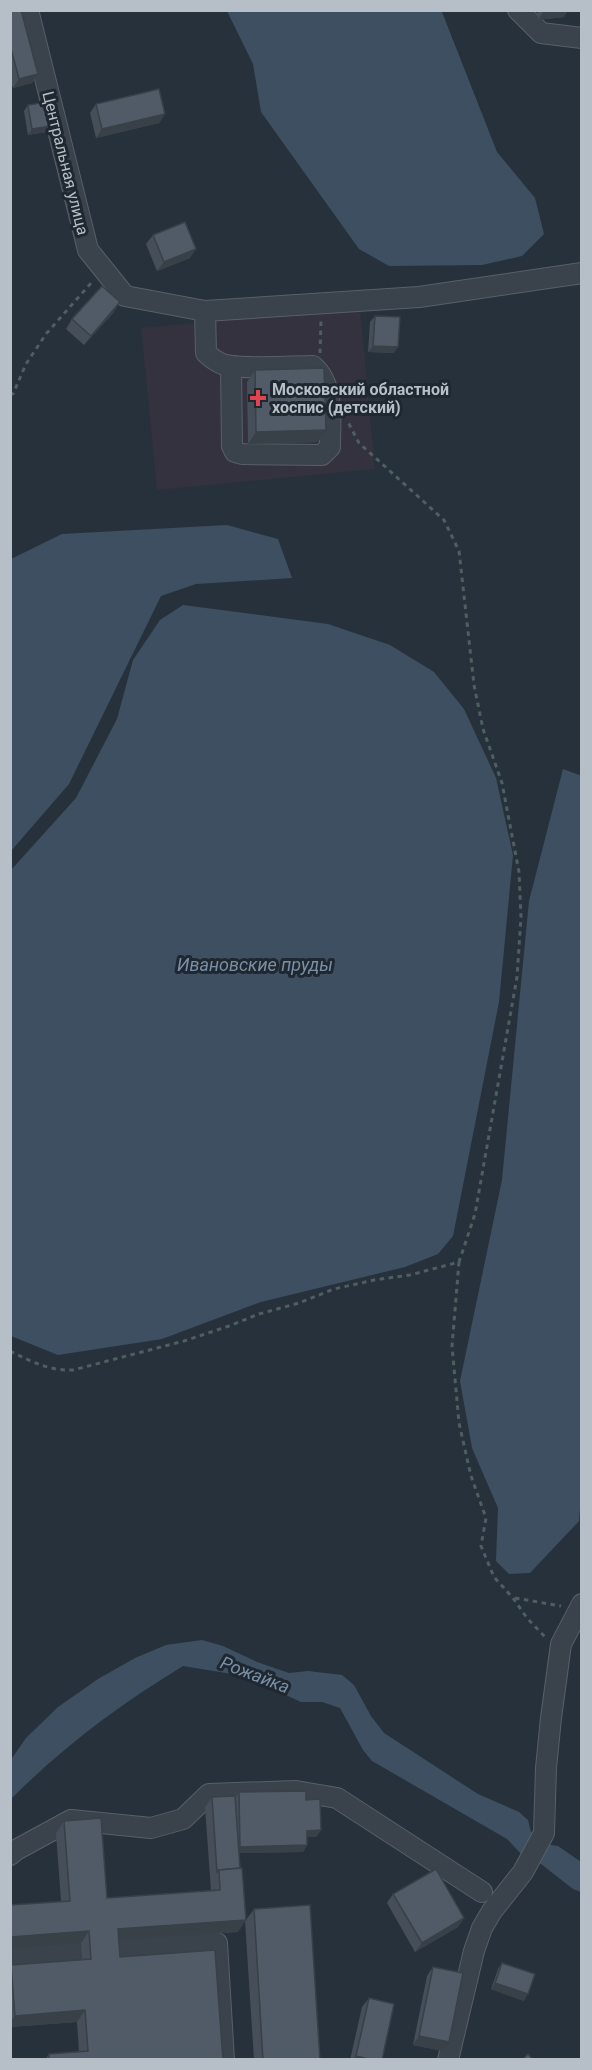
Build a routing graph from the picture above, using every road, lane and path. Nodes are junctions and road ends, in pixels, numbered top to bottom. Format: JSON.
{"nodes":[{"id":1,"x":28,"y":10,"type":"edge"},
{"id":2,"x":518,"y":10,"type":"edge"},
{"id":3,"x":582,"y":38,"type":"edge"},
{"id":4,"x":103,"y":269,"type":"junction"},
{"id":5,"x":579,"y":273,"type":"edge"},
{"id":6,"x":321,"y":303,"type":"junction"},
{"id":7,"x":205,"y":311,"type":"junction"},
{"id":8,"x":323,"y":364,"type":"dead end"},
{"id":9,"x":231,"y":366,"type":"junction"},
{"id":10,"x":10,"y":394,"type":"edge"},
{"id":11,"x":343,"y":413,"type":"dead end"},
{"id":12,"x":459,"y":1262,"type":"junction"},
{"id":13,"x":10,"y":1351,"type":"edge"},
{"id":14,"x":513,"y":1598,"type":"junction"},
{"id":15,"x":574,"y":1604,"type":"edge"},
{"id":16,"x":561,"y":1644,"type":"junction"},
{"id":17,"x":10,"y":1855,"type":"edge"},
{"id":18,"x":482,"y":1892,"type":"dead end"},
{"id":19,"x":110,"y":1950,"type":"edge"},
{"id":20,"x":82,"y":1952,"type":"dead end"},
{"id":21,"x":10,"y":1957,"type":"edge"},
{"id":22,"x":224,"y":2060,"type":"edge"},
{"id":23,"x":448,"y":2060,"type":"edge"}],
"edges":[{"from":1,"to":4,"type":"street","name":"Центральная улица"},
{"from":2,"to":3,"type":"street"},
{"from":4,"to":7,"type":"street","name":"Центральная улица"},
{"from":4,"to":10,"type":"path"},
{"from":5,"to":6,"type":"street","name":"Центральная улица"},
{"from":6,"to":7,"type":"street","name":"Центральная улица"},
{"from":6,"to":8,"type":"path"},
{"from":7,"to":9,"type":"street"},
{"from":9,"to":9,"type":"street"},
{"from":11,"to":12,"type":"path"},
{"from":12,"to":13,"type":"path"},
{"from":12,"to":14,"type":"path"},
{"from":14,"to":15,"type":"path"},
{"from":14,"to":16,"type":"path"},
{"from":15,"to":16,"type":"street"},
{"from":16,"to":23,"type":"street"},
{"from":17,"to":18,"type":"street"},
{"from":19,"to":22,"type":"street"},
{"from":20,"to":21,"type":"street"}]}
